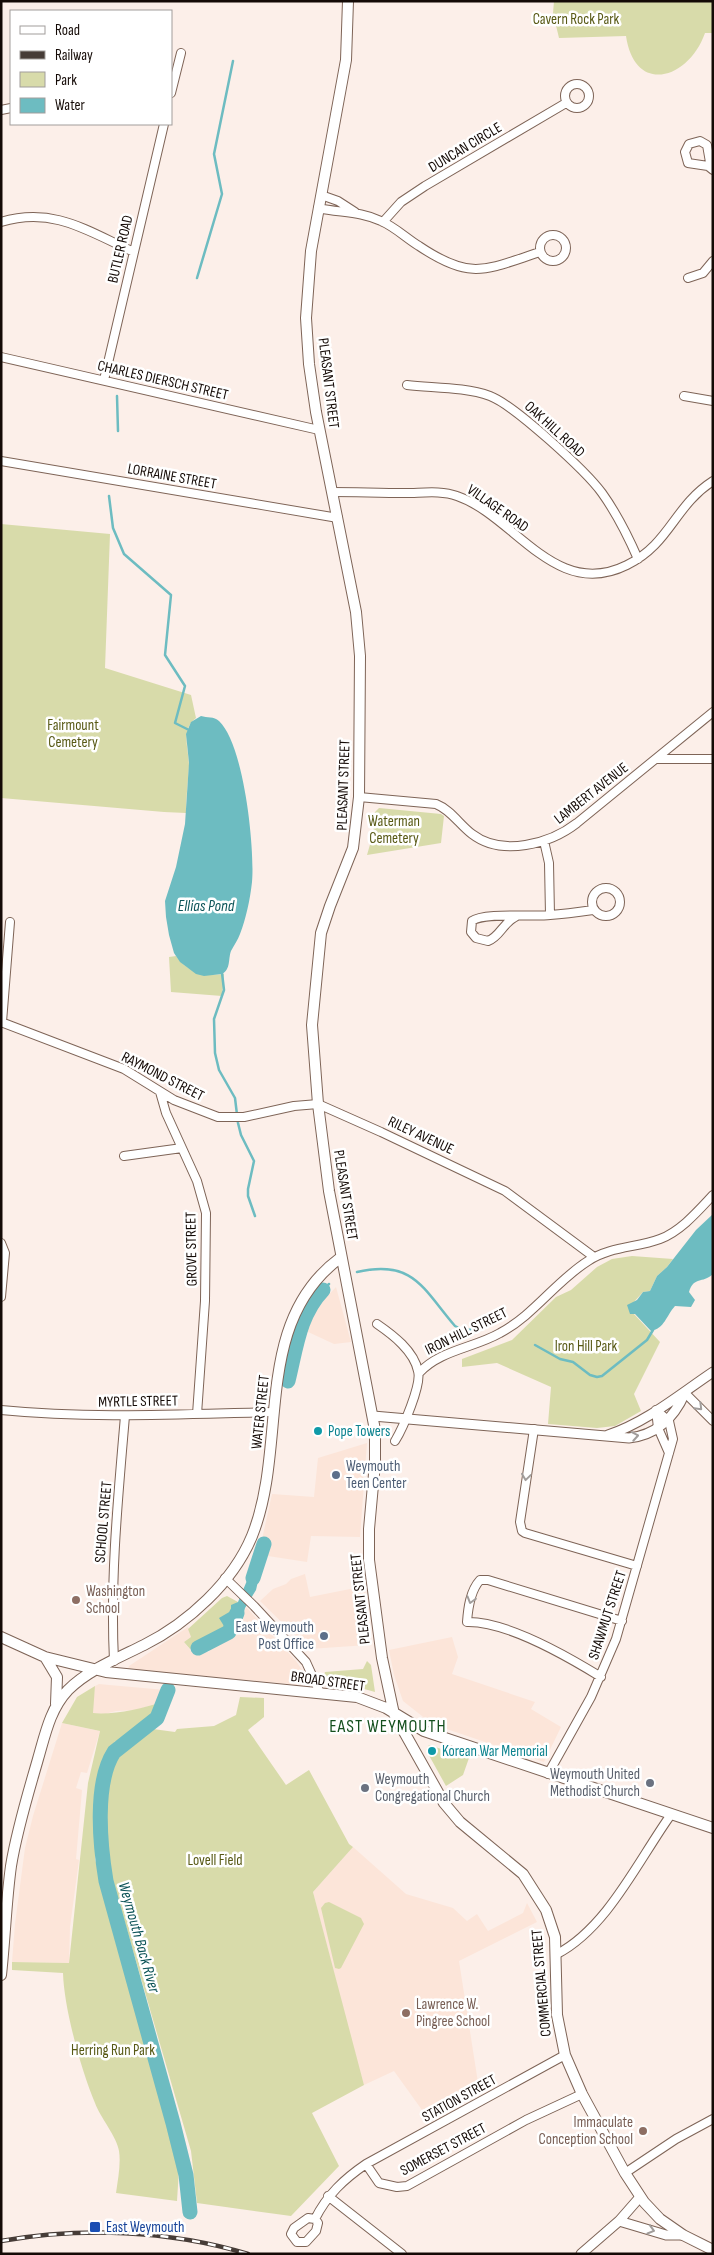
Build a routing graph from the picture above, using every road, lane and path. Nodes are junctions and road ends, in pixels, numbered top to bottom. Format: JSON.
{"nodes":[{"id":1,"x":348,"y":1,"type":"edge"},
{"id":2,"x":181,"y":53,"type":"dead end"},
{"id":3,"x":172,"y":88,"type":"edge"},
{"id":4,"x":566,"y":102,"type":"dead end"},
{"id":5,"x":164,"y":125,"type":"edge"},
{"id":6,"x":321,"y":195,"type":"junction"},
{"id":7,"x":318,"y":208,"type":"junction"},
{"id":8,"x":355,"y":212,"type":"junction"},
{"id":9,"x":1,"y":222,"type":"edge"},
{"id":10,"x":383,"y":222,"type":"junction"},
{"id":11,"x":134,"y":252,"type":"junction"},
{"id":12,"x":540,"y":252,"type":"dead end"},
{"id":13,"x":713,"y":261,"type":"edge"},
{"id":14,"x":688,"y":278,"type":"dead end"},
{"id":15,"x":1,"y":357,"type":"edge"},
{"id":16,"x":104,"y":380,"type":"junction"},
{"id":17,"x":407,"y":384,"type":"dead end"},
{"id":18,"x":684,"y":396,"type":"dead end"},
{"id":19,"x":713,"y":401,"type":"edge"},
{"id":20,"x":319,"y":430,"type":"junction"},
{"id":21,"x":1,"y":462,"type":"edge"},
{"id":22,"x":713,"y":482,"type":"edge"},
{"id":23,"x":332,"y":492,"type":"junction"},
{"id":24,"x":338,"y":518,"type":"junction"},
{"id":25,"x":638,"y":559,"type":"junction"},
{"id":26,"x":713,"y":712,"type":"edge"},
{"id":27,"x":656,"y":760,"type":"junction"},
{"id":28,"x":713,"y":760,"type":"edge"},
{"id":29,"x":360,"y":797,"type":"junction"},
{"id":30,"x":544,"y":841,"type":"junction"},
{"id":31,"x":593,"y":910,"type":"dead end"},
{"id":32,"x":517,"y":916,"type":"junction"},
{"id":33,"x":550,"y":916,"type":"junction"},
{"id":34,"x":10,"y":922,"type":"dead end"},
{"id":35,"x":2,"y":1022,"type":"edge"},
{"id":36,"x":160,"y":1092,"type":"junction"},
{"id":37,"x":318,"y":1104,"type":"junction"},
{"id":38,"x":182,"y":1148,"type":"junction"},
{"id":39,"x":124,"y":1156,"type":"dead end"},
{"id":40,"x":713,"y":1195,"type":"edge"},
{"id":41,"x":1,"y":1244,"type":"edge"},
{"id":42,"x":594,"y":1257,"type":"junction"},
{"id":43,"x":340,"y":1258,"type":"junction"},
{"id":44,"x":1,"y":1297,"type":"edge"},
{"id":45,"x":377,"y":1324,"type":"dead end"},
{"id":46,"x":713,"y":1372,"type":"edge"},
{"id":47,"x":419,"y":1373,"type":"junction"},
{"id":48,"x":685,"y":1393,"type":"junction"},
{"id":49,"x":1,"y":1410,"type":"edge"},
{"id":50,"x":656,"y":1410,"type":"junction"},
{"id":51,"x":274,"y":1412,"type":"junction"},
{"id":52,"x":197,"y":1414,"type":"junction"},
{"id":53,"x":125,"y":1416,"type":"junction"},
{"id":54,"x":373,"y":1416,"type":"junction"},
{"id":55,"x":407,"y":1418,"type":"junction"},
{"id":56,"x":713,"y":1421,"type":"edge"},
{"id":57,"x":663,"y":1425,"type":"junction"},
{"id":58,"x":534,"y":1429,"type":"junction"},
{"id":59,"x":605,"y":1436,"type":"junction"},
{"id":60,"x":395,"y":1441,"type":"dead end"},
{"id":61,"x":670,"y":1455,"type":"junction"},
{"id":62,"x":637,"y":1566,"type":"junction"},
{"id":63,"x":225,"y":1578,"type":"junction"},
{"id":64,"x":622,"y":1622,"type":"junction"},
{"id":65,"x":1,"y":1636,"type":"edge"},
{"id":66,"x":381,"y":1654,"type":"joint"},
{"id":67,"x":45,"y":1657,"type":"junction"},
{"id":68,"x":114,"y":1661,"type":"junction"},
{"id":69,"x":96,"y":1670,"type":"junction"},
{"id":70,"x":601,"y":1677,"type":"junction"},
{"id":71,"x":320,"y":1693,"type":"junction"},
{"id":72,"x":56,"y":1706,"type":"junction"},
{"id":73,"x":394,"y":1714,"type":"junction"},
{"id":74,"x":548,"y":1774,"type":"junction"},
{"id":75,"x":670,"y":1816,"type":"junction"},
{"id":76,"x":713,"y":1828,"type":"edge"},
{"id":77,"x":3,"y":1928,"type":"edge"},
{"id":78,"x":557,"y":1954,"type":"junction"},
{"id":79,"x":1,"y":1975,"type":"edge"},
{"id":80,"x":565,"y":2055,"type":"junction"},
{"id":81,"x":582,"y":2094,"type":"junction"},
{"id":82,"x":713,"y":2119,"type":"edge"},
{"id":83,"x":366,"y":2164,"type":"junction"},
{"id":84,"x":625,"y":2173,"type":"junction"},
{"id":85,"x":328,"y":2196,"type":"junction"},
{"id":86,"x":640,"y":2197,"type":"junction"},
{"id":87,"x":315,"y":2218,"type":"dead end"},
{"id":88,"x":619,"y":2221,"type":"junction"},
{"id":89,"x":683,"y":2235,"type":"junction"},
{"id":90,"x":713,"y":2250,"type":"edge"},
{"id":91,"x":402,"y":2254,"type":"edge"},
{"id":92,"x":582,"y":2254,"type":"edge"}],
"edges":[{"from":1,"to":6,"type":"main road","name":"PLEASANT STREET"},
{"from":2,"to":3,"type":"street"},
{"from":4,"to":10,"type":"street","name":"DUNCAN CIRCLE"},
{"from":5,"to":11,"type":"street","name":"BUTLER ROAD"},
{"from":6,"to":7,"type":"main road","name":"PLEASANT STREET"},
{"from":6,"to":8,"type":"street"},
{"from":7,"to":8,"type":"street"},
{"from":7,"to":20,"type":"main road","name":"PLEASANT STREET"},
{"from":8,"to":10,"type":"street"},
{"from":9,"to":11,"type":"street"},
{"from":10,"to":12,"type":"street"},
{"from":11,"to":16,"type":"street","name":"BUTLER ROAD"},
{"from":13,"to":14,"type":"street"},
{"from":15,"to":16,"type":"street","name":"CHARLES DIERSCH STREET"},
{"from":16,"to":20,"type":"street","name":"CHARLES DIERSCH STREET"},
{"from":17,"to":25,"type":"street","name":"OAK HILL ROAD"},
{"from":18,"to":19,"type":"street"},
{"from":20,"to":23,"type":"main road","name":"PLEASANT STREET"},
{"from":21,"to":24,"type":"street","name":"LORRAINE STREET"},
{"from":22,"to":25,"type":"street","name":"VILLAGE ROAD"},
{"from":23,"to":24,"type":"main road","name":"PLEASANT STREET"},
{"from":23,"to":25,"type":"street","name":"VILLAGE ROAD"},
{"from":24,"to":29,"type":"main road","name":"PLEASANT STREET"},
{"from":26,"to":27,"type":"street","name":"LAMBERT AVENUE"},
{"from":27,"to":28,"type":"street"},
{"from":27,"to":30,"type":"street","name":"LAMBERT AVENUE"},
{"from":29,"to":30,"type":"street","name":"LAMBERT AVENUE"},
{"from":29,"to":37,"type":"main road","name":"PLEASANT STREET"},
{"from":30,"to":33,"type":"street"},
{"from":31,"to":33,"type":"street"},
{"from":32,"to":32,"type":"street"},
{"from":32,"to":33,"type":"street"},
{"from":34,"to":35,"type":"street"},
{"from":35,"to":36,"type":"street","name":"RAYMOND STREET"},
{"from":36,"to":37,"type":"street","name":"RAYMOND STREET"},
{"from":36,"to":38,"type":"street","name":"GROVE STREET"},
{"from":37,"to":42,"type":"street","name":"RILEY AVENUE"},
{"from":37,"to":43,"type":"main road","name":"PLEASANT STREET"},
{"from":38,"to":39,"type":"street"},
{"from":38,"to":52,"type":"street","name":"GROVE STREET"},
{"from":40,"to":42,"type":"street","name":"IRON HILL STREET"},
{"from":41,"to":44,"type":"street"},
{"from":42,"to":47,"type":"street","name":"IRON HILL STREET"},
{"from":43,"to":51,"type":"main road","name":"WATER STREET"},
{"from":43,"to":54,"type":"main road","name":"PLEASANT STREET"},
{"from":45,"to":47,"type":"street"},
{"from":46,"to":48,"type":"street"},
{"from":47,"to":55,"type":"street"},
{"from":48,"to":50,"type":"street"},
{"from":48,"to":56,"type":"street","one_way":true},
{"from":48,"to":57,"type":"street"},
{"from":49,"to":53,"type":"street","name":"MYRTLE STREET"},
{"from":50,"to":57,"type":"street","name":"SHAWMUT STREET"},
{"from":50,"to":57,"type":"street","name":"SHAWMUT STREET"},
{"from":50,"to":59,"type":"street"},
{"from":51,"to":52,"type":"street","name":"MYRTLE STREET"},
{"from":51,"to":63,"type":"main road","name":"WATER STREET"},
{"from":52,"to":53,"type":"street","name":"MYRTLE STREET"},
{"from":53,"to":68,"type":"street","name":"SCHOOL STREET"},
{"from":54,"to":55,"type":"street"},
{"from":54,"to":66,"type":"main road","name":"PLEASANT STREET"},
{"from":55,"to":58,"type":"street"},
{"from":55,"to":60,"type":"street"},
{"from":59,"to":57,"type":"street","one_way":true},
{"from":57,"to":61,"type":"street","name":"SHAWMUT STREET"},
{"from":57,"to":61,"type":"street","name":"SHAWMUT STREET"},
{"from":58,"to":59,"type":"street"},
{"from":58,"to":62,"type":"street","one_way":true},
{"from":61,"to":62,"type":"street","name":"SHAWMUT STREET"},
{"from":62,"to":64,"type":"street","name":"SHAWMUT STREET"},
{"from":63,"to":68,"type":"main road"},
{"from":63,"to":71,"type":"street"},
{"from":64,"to":70,"type":"street","name":"SHAWMUT STREET"},
{"from":64,"to":70,"type":"street","one_way":true},
{"from":65,"to":67,"type":"main road","name":"BROAD STREET"},
{"from":66,"to":73,"type":"main road","name":"COMMERCIAL STREET"},
{"from":67,"to":69,"type":"main road","name":"BROAD STREET"},
{"from":67,"to":72,"type":"main road"},
{"from":68,"to":69,"type":"main road"},
{"from":69,"to":71,"type":"main road","name":"BROAD STREET"},
{"from":69,"to":72,"type":"main road"},
{"from":70,"to":74,"type":"street","name":"SHAWMUT STREET"},
{"from":71,"to":73,"type":"main road","name":"BROAD STREET"},
{"from":72,"to":77,"type":"main road"},
{"from":73,"to":74,"type":"main road","name":"BROAD STREET"},
{"from":73,"to":78,"type":"main road","name":"COMMERCIAL STREET"},
{"from":74,"to":75,"type":"main road","name":"BROAD STREET"},
{"from":75,"to":76,"type":"main road","name":"BROAD STREET"},
{"from":75,"to":78,"type":"street"},
{"from":77,"to":79,"type":"main road"},
{"from":78,"to":80,"type":"main road","name":"COMMERCIAL STREET"},
{"from":80,"to":81,"type":"main road","name":"COMMERCIAL STREET"},
{"from":80,"to":83,"type":"street","name":"STATION STREET"},
{"from":81,"to":83,"type":"street","name":"SOMERSET STREET"},
{"from":81,"to":84,"type":"main road","name":"COMMERCIAL STREET"},
{"from":82,"to":84,"type":"street"},
{"from":83,"to":85,"type":"street"},
{"from":84,"to":86,"type":"main road","name":"COMMERCIAL STREET"},
{"from":85,"to":87,"type":"street"},
{"from":85,"to":91,"type":"street"},
{"from":86,"to":88,"type":"street"},
{"from":86,"to":89,"type":"main road","name":"COMMERCIAL STREET"},
{"from":88,"to":89,"type":"street","one_way":true},
{"from":88,"to":92,"type":"street"},
{"from":89,"to":90,"type":"main road","name":"COMMERCIAL STREET"}]}
